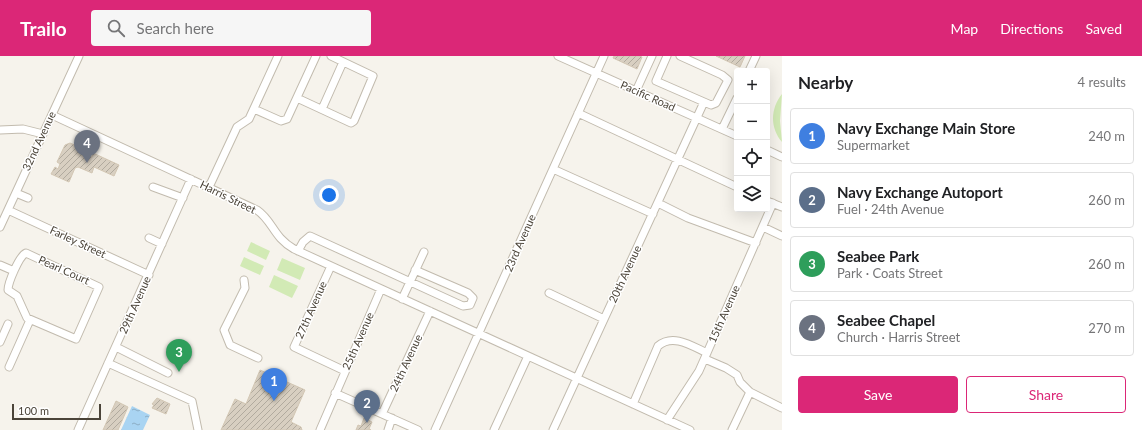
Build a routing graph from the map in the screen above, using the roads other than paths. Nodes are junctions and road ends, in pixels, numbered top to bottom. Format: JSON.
{"nodes":[{"id":1,"x":79,"y":56,"type":"edge"},
{"id":2,"x":278,"y":56,"type":"edge"},
{"id":3,"x":316,"y":56,"type":"edge"},
{"id":4,"x":331,"y":56,"type":"edge"},
{"id":5,"x":558,"y":56,"type":"edge"},
{"id":6,"x":604,"y":56,"type":"edge"},
{"id":7,"x":652,"y":56,"type":"edge"},
{"id":8,"x":667,"y":56,"type":"edge"},
{"id":9,"x":680,"y":56,"type":"edge"},
{"id":10,"x":756,"y":56,"type":"edge"},
{"id":11,"x":343,"y":62,"type":"junction"},
{"id":12,"x":750,"y":68,"type":"edge"},
{"id":13,"x":596,"y":73,"type":"junction"},
{"id":14,"x":636,"y":91,"type":"junction"},
{"id":15,"x":297,"y":98,"type":"junction"},
{"id":16,"x":704,"y":102,"type":"junction"},
{"id":17,"x":734,"y":104,"type":"edge"},
{"id":18,"x":254,"y":109,"type":"junction"},
{"id":19,"x":322,"y":109,"type":"junction"},
{"id":20,"x":578,"y":113,"type":"junction"},
{"id":21,"x":52,"y":115,"type":"junction"},
{"id":22,"x":697,"y":118,"type":"junction"},
{"id":23,"x":722,"y":129,"type":"junction"},
{"id":24,"x":0,"y":130,"type":"edge"},
{"id":25,"x":43,"y":134,"type":"junction"},
{"id":26,"x":734,"y":135,"type":"edge"},
{"id":27,"x":770,"y":151,"type":"edge"},
{"id":28,"x":782,"y":157,"type":"edge"},
{"id":29,"x":678,"y":159,"type":"junction"},
{"id":30,"x":553,"y":169,"type":"junction"},
{"id":31,"x":191,"y":179,"type":"junction"},
{"id":32,"x":734,"y":186,"type":"edge"},
{"id":33,"x":153,"y":187,"type":"dead end"},
{"id":34,"x":209,"y":188,"type":"junction"},
{"id":35,"x":16,"y":193,"type":"junction"},
{"id":36,"x":28,"y":198,"type":"dead end"},
{"id":37,"x":183,"y":198,"type":"junction"},
{"id":38,"x":770,"y":202,"type":"edge"},
{"id":39,"x":658,"y":203,"type":"junction"},
{"id":40,"x":782,"y":208,"type":"edge"},
{"id":41,"x":8,"y":210,"type":"junction"},
{"id":42,"x":767,"y":212,"type":"edge"},
{"id":43,"x":653,"y":214,"type":"junction"},
{"id":44,"x":0,"y":227,"type":"edge"},
{"id":45,"x":763,"y":227,"type":"junction"},
{"id":46,"x":782,"y":236,"type":"edge"},
{"id":47,"x":149,"y":238,"type":"dead end"},
{"id":48,"x":756,"y":243,"type":"junction"},
{"id":49,"x":162,"y":244,"type":"junction"},
{"id":50,"x":298,"y":251,"type":"junction"},
{"id":51,"x":424,"y":252,"type":"dead end"},
{"id":52,"x":0,"y":264,"type":"edge"},
{"id":53,"x":331,"y":266,"type":"junction"},
{"id":54,"x":415,"y":270,"type":"junction"},
{"id":55,"x":14,"y":271,"type":"junction"},
{"id":56,"x":148,"y":274,"type":"junction"},
{"id":57,"x":244,"y":280,"type":"dead end"},
{"id":58,"x":410,"y":282,"type":"junction"},
{"id":59,"x":381,"y":289,"type":"junction"},
{"id":60,"x":549,"y":293,"type":"dead end"},
{"id":61,"x":402,"y":299,"type":"junction"},
{"id":62,"x":430,"y":311,"type":"junction"},
{"id":63,"x":604,"y":319,"type":"junction"},
{"id":64,"x":30,"y":320,"type":"junction"},
{"id":65,"x":8,"y":324,"type":"dead end"},
{"id":66,"x":479,"y":333,"type":"junction"},
{"id":67,"x":0,"y":342,"type":"edge"},
{"id":68,"x":116,"y":347,"type":"junction"},
{"id":69,"x":528,"y":356,"type":"junction"},
{"id":70,"x":706,"y":356,"type":"junction"},
{"id":71,"x":258,"y":358,"type":"dead end"},
{"id":72,"x":108,"y":363,"type":"junction"},
{"id":73,"x":9,"y":367,"type":"dead end"},
{"id":74,"x":345,"y":371,"type":"junction"},
{"id":75,"x":168,"y":372,"type":"dead end"},
{"id":76,"x":576,"y":378,"type":"junction"},
{"id":77,"x":750,"y":392,"type":"junction"},
{"id":78,"x":335,"y":393,"type":"junction"},
{"id":79,"x":633,"y":404,"type":"junction"},
{"id":80,"x":782,"y":408,"type":"edge"},
{"id":81,"x":382,"y":414,"type":"junction"},
{"id":82,"x":392,"y":418,"type":"junction"},
{"id":83,"x":667,"y":420,"type":"junction"},
{"id":84,"x":673,"y":427,"type":"edge"},
{"id":85,"x":78,"y":430,"type":"edge"},
{"id":86,"x":198,"y":430,"type":"edge"},
{"id":87,"x":320,"y":430,"type":"edge"},
{"id":88,"x":388,"y":430,"type":"edge"},
{"id":89,"x":418,"y":430,"type":"edge"},
{"id":90,"x":435,"y":430,"type":"edge"},
{"id":91,"x":494,"y":430,"type":"edge"},
{"id":92,"x":553,"y":430,"type":"edge"},
{"id":93,"x":690,"y":430,"type":"edge"},
{"id":94,"x":732,"y":430,"type":"edge"}],
"edges":[{"from":1,"to":21,"type":"street","name":"32nd Avenue"},
{"from":2,"to":18,"type":"street"},
{"from":3,"to":15,"type":"street"},
{"from":4,"to":11,"type":"street"},
{"from":5,"to":13,"type":"street","name":"Pacific Road"},
{"from":6,"to":13,"type":"street","name":"23rd Avenue"},
{"from":7,"to":14,"type":"street"},
{"from":8,"to":16,"type":"street"},
{"from":9,"to":16,"type":"street"},
{"from":10,"to":12,"type":"street"},
{"from":11,"to":19,"type":"street"},
{"from":11,"to":19,"type":"street"},
{"from":13,"to":14,"type":"street","name":"Pacific Road"},
{"from":13,"to":20,"type":"street","name":"23rd Avenue"},
{"from":14,"to":22,"type":"street","name":"Pacific Road"},
{"from":15,"to":18,"type":"street"},
{"from":15,"to":19,"type":"street"},
{"from":16,"to":22,"type":"street","name":"20th Avenue"},
{"from":17,"to":23,"type":"street"},
{"from":18,"to":34,"type":"street"},
{"from":20,"to":29,"type":"street"},
{"from":20,"to":30,"type":"street","name":"23rd Avenue"},
{"from":21,"to":25,"type":"street","name":"32nd Avenue"},
{"from":21,"to":31,"type":"street","name":"Harris Street"},
{"from":22,"to":23,"type":"street","name":"Pacific Road"},
{"from":22,"to":29,"type":"street","name":"20th Avenue"},
{"from":23,"to":26,"type":"street","name":"Pacific Road"},
{"from":24,"to":25,"type":"street"},
{"from":25,"to":35,"type":"street","name":"32nd Avenue"},
{"from":27,"to":28,"type":"street"},
{"from":29,"to":32,"type":"street"},
{"from":29,"to":39,"type":"street","name":"20th Avenue"},
{"from":30,"to":43,"type":"street"},
{"from":30,"to":66,"type":"street","name":"23rd Avenue"},
{"from":31,"to":34,"type":"street","name":"Harris Street"},
{"from":31,"to":37,"type":"street","name":"29th Avenue"},
{"from":33,"to":37,"type":"street"},
{"from":34,"to":50,"type":"street","name":"Harris Street"},
{"from":35,"to":36,"type":"street"},
{"from":35,"to":41,"type":"street","name":"32nd Avenue"},
{"from":37,"to":49,"type":"street","name":"29th Avenue"},
{"from":38,"to":40,"type":"street"},
{"from":39,"to":43,"type":"street","name":"20th Avenue"},
{"from":39,"to":48,"type":"street"},
{"from":41,"to":44,"type":"street","name":"32nd Avenue"},
{"from":41,"to":56,"type":"street","name":"Farley Street"},
{"from":42,"to":45,"type":"street","name":"15th Avenue"},
{"from":43,"to":63,"type":"street","name":"20th Avenue"},
{"from":45,"to":46,"type":"street"},
{"from":45,"to":48,"type":"street","name":"15th Avenue"},
{"from":47,"to":49,"type":"street"},
{"from":48,"to":70,"type":"street","name":"15th Avenue"},
{"from":49,"to":56,"type":"street","name":"29th Avenue"},
{"from":50,"to":53,"type":"street","name":"Harris Street"},
{"from":50,"to":58,"type":"street"},
{"from":51,"to":54,"type":"street"},
{"from":52,"to":55,"type":"street"},
{"from":53,"to":59,"type":"street","name":"Harris Street"},
{"from":53,"to":74,"type":"street","name":"27th Avenue"},
{"from":54,"to":58,"type":"street"},
{"from":54,"to":58,"type":"street"},
{"from":55,"to":64,"type":"street","name":"Pearl Court"},
{"from":55,"to":64,"type":"street","name":"Pearl Court"},
{"from":56,"to":68,"type":"street","name":"29th Avenue"},
{"from":57,"to":71,"type":"street"},
{"from":58,"to":61,"type":"street"},
{"from":59,"to":61,"type":"street","name":"Harris Street"},
{"from":59,"to":74,"type":"street","name":"25th Avenue"},
{"from":60,"to":63,"type":"street"},
{"from":61,"to":62,"type":"street","name":"Harris Street"},
{"from":62,"to":66,"type":"street","name":"Harris Street"},
{"from":62,"to":81,"type":"street","name":"24th Avenue"},
{"from":63,"to":76,"type":"street","name":"20th Avenue"},
{"from":64,"to":73,"type":"street"},
{"from":65,"to":67,"type":"street"},
{"from":66,"to":69,"type":"street","name":"Harris Street"},
{"from":66,"to":90,"type":"street","name":"23rd Avenue"},
{"from":68,"to":72,"type":"street","name":"29th Avenue"},
{"from":68,"to":75,"type":"street"},
{"from":69,"to":76,"type":"street","name":"Harris Street"},
{"from":69,"to":91,"type":"street"},
{"from":70,"to":77,"type":"street"},
{"from":70,"to":79,"type":"street"},
{"from":70,"to":83,"type":"street","name":"15th Avenue"},
{"from":72,"to":85,"type":"street","name":"29th Avenue"},
{"from":72,"to":86,"type":"street"},
{"from":74,"to":78,"type":"street","name":"25th Avenue"},
{"from":76,"to":79,"type":"street","name":"Harris Street"},
{"from":76,"to":92,"type":"street","name":"20th Avenue"},
{"from":77,"to":80,"type":"street"},
{"from":77,"to":94,"type":"street"},
{"from":78,"to":81,"type":"street"},
{"from":78,"to":87,"type":"street","name":"25th Avenue"},
{"from":79,"to":83,"type":"street","name":"Harris Street"},
{"from":81,"to":82,"type":"street"},
{"from":82,"to":88,"type":"street"},
{"from":82,"to":89,"type":"street"},
{"from":83,"to":84,"type":"street","name":"Harris Street"},
{"from":84,"to":93,"type":"street","name":"Harris Street"}]}
